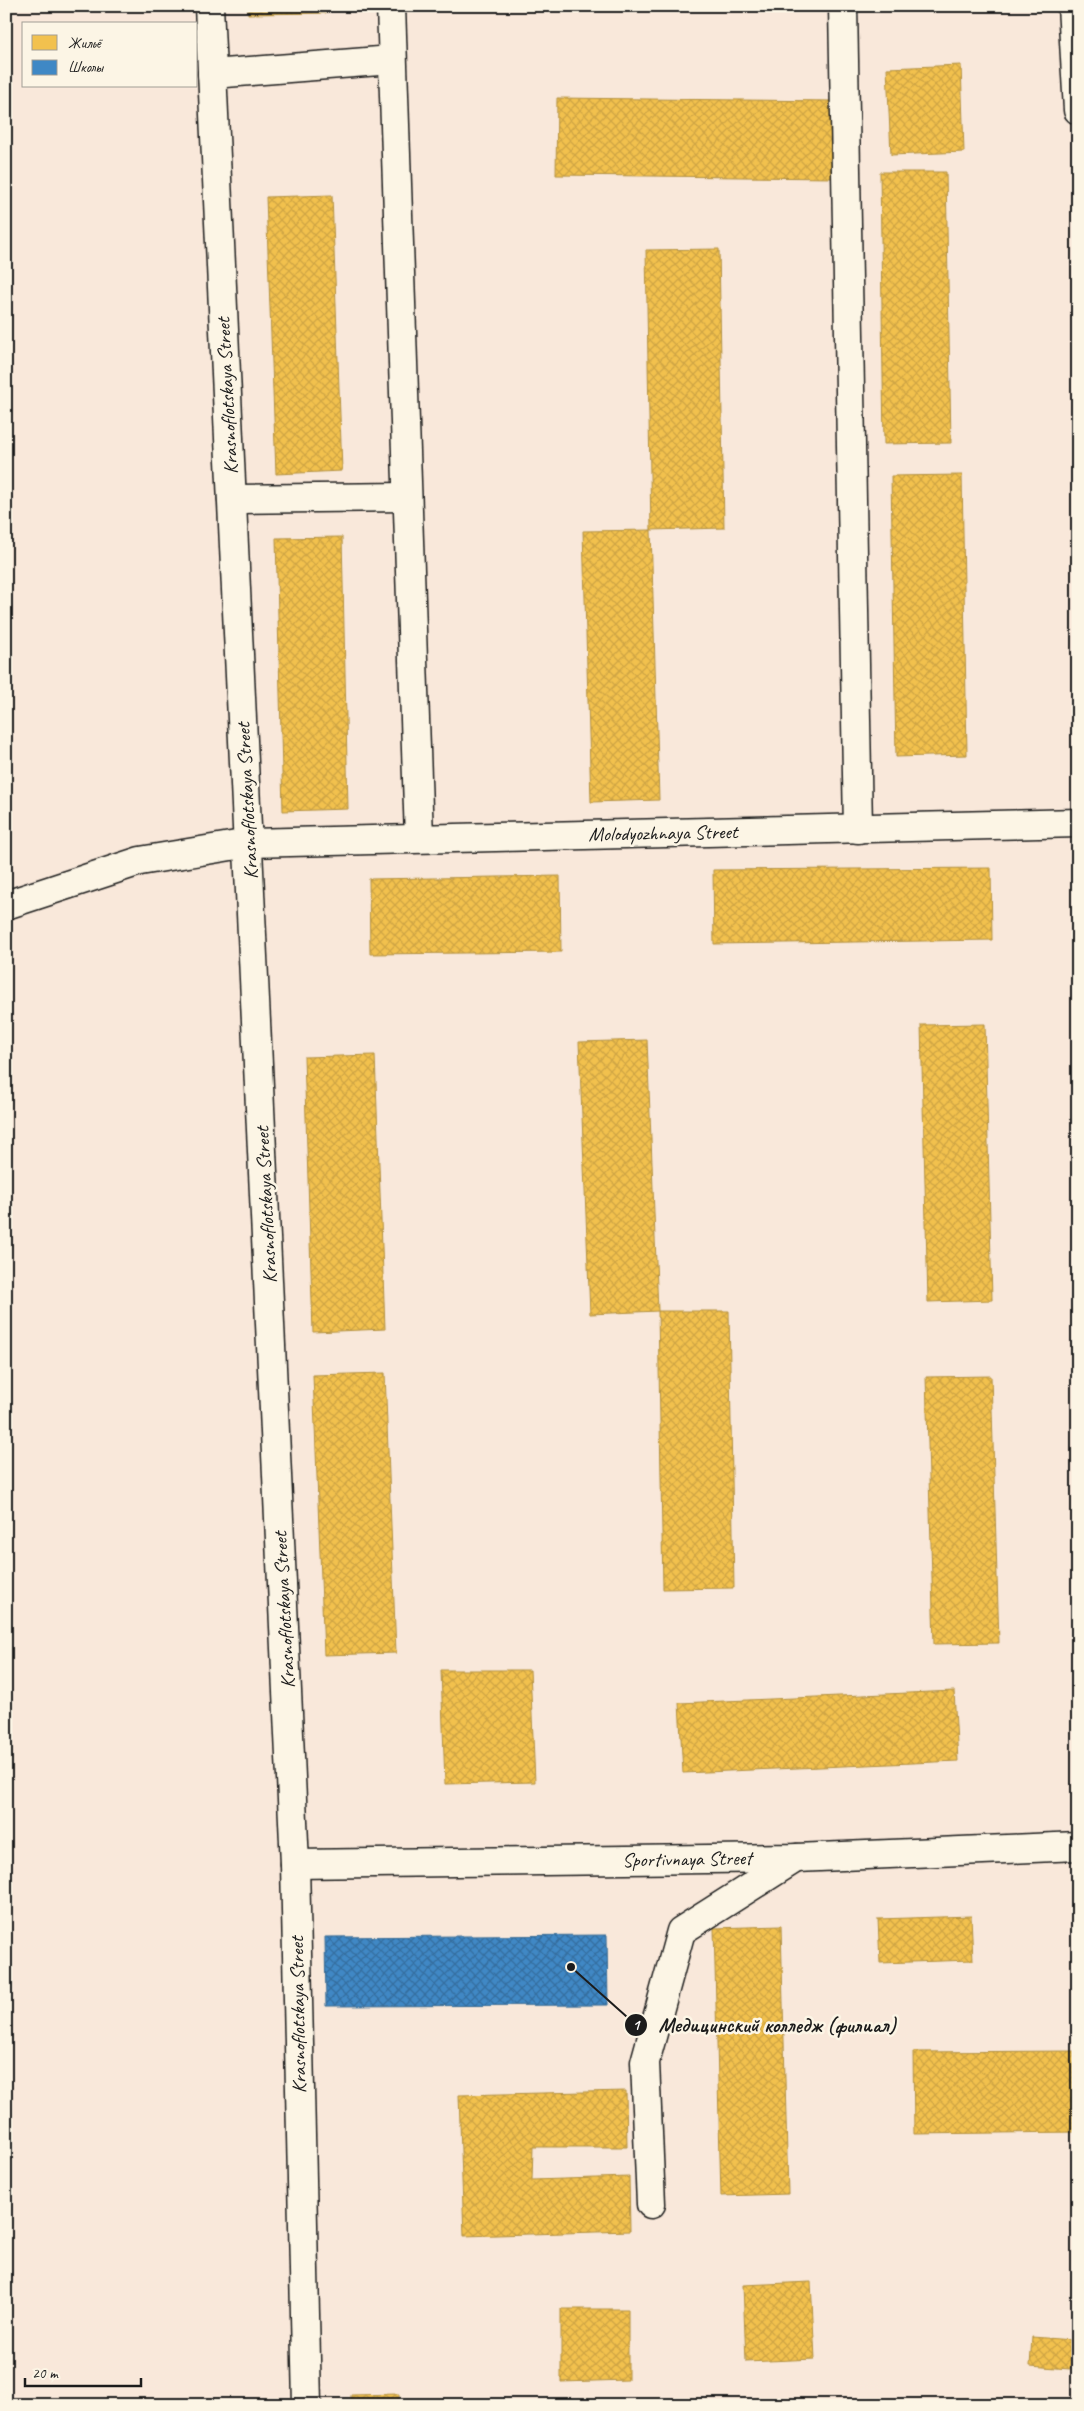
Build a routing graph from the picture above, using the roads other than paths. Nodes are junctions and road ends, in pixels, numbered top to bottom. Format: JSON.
{"nodes":[{"id":1,"x":209,"y":6,"type":"edge"},
{"id":2,"x":391,"y":6,"type":"edge"},
{"id":3,"x":843,"y":6,"type":"edge"},
{"id":4,"x":1072,"y":6,"type":"edge"},
{"id":5,"x":392,"y":60,"type":"junction"},
{"id":6,"x":212,"y":74,"type":"junction"},
{"id":7,"x":1078,"y":110,"type":"edge"},
{"id":8,"x":407,"y":497,"type":"junction"},
{"id":9,"x":232,"y":499,"type":"junction"},
{"id":10,"x":1078,"y":823,"type":"edge"},
{"id":11,"x":858,"y":829,"type":"junction"},
{"id":12,"x":419,"y":838,"type":"junction"},
{"id":13,"x":249,"y":842,"type":"junction"},
{"id":14,"x":6,"y":905,"type":"edge"},
{"id":15,"x":1078,"y":1846,"type":"edge"},
{"id":16,"x":796,"y":1858,"type":"junction"},
{"id":17,"x":295,"y":1864,"type":"junction"},
{"id":18,"x":651,"y":2204,"type":"dead end"},
{"id":19,"x":307,"y":2405,"type":"edge"}],
"edges":[{"from":1,"to":6,"type":"street","name":"Krasnoflotskaya Street"},
{"from":2,"to":5,"type":"street"},
{"from":3,"to":11,"type":"street"},
{"from":4,"to":7,"type":"street"},
{"from":5,"to":6,"type":"street"},
{"from":5,"to":8,"type":"street"},
{"from":6,"to":9,"type":"street","name":"Krasnoflotskaya Street"},
{"from":8,"to":9,"type":"street"},
{"from":8,"to":12,"type":"street"},
{"from":9,"to":13,"type":"street","name":"Krasnoflotskaya Street"},
{"from":10,"to":11,"type":"street","name":"Molodyozhnaya Street"},
{"from":11,"to":12,"type":"street","name":"Molodyozhnaya Street"},
{"from":12,"to":13,"type":"street","name":"Molodyozhnaya Street"},
{"from":13,"to":14,"type":"street","name":"Molodyozhnaya Street"},
{"from":13,"to":17,"type":"street","name":"Krasnoflotskaya Street"},
{"from":15,"to":16,"type":"street","name":"Sportivnaya Street"},
{"from":16,"to":17,"type":"street","name":"Sportivnaya Street"},
{"from":16,"to":18,"type":"street"},
{"from":17,"to":19,"type":"street","name":"Krasnoflotskaya Street"}]}
